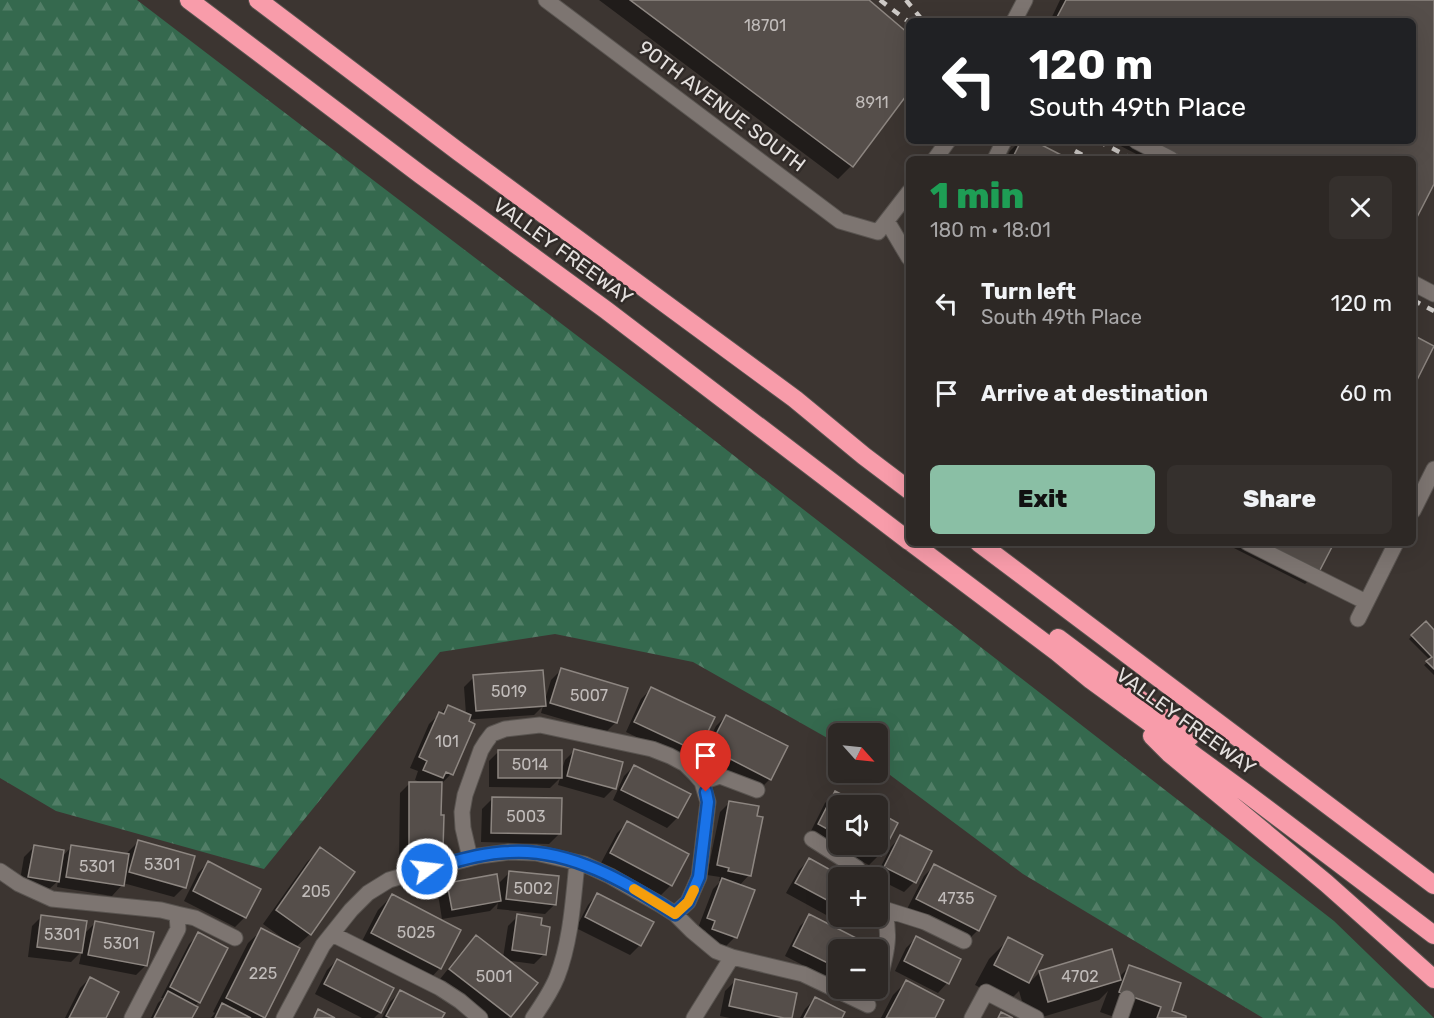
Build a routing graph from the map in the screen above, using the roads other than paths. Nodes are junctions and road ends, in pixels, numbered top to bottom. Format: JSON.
{"nodes":[{"id":1,"x":189,"y":0,"type":"edge"},
{"id":2,"x":209,"y":0,"type":"edge"},
{"id":3,"x":258,"y":0,"type":"edge"},
{"id":4,"x":546,"y":0,"type":"edge"},
{"id":5,"x":1025,"y":0,"type":"edge"},
{"id":6,"x":1016,"y":18,"type":"edge"},
{"id":7,"x":1142,"y":144,"type":"edge"},
{"id":8,"x":1165,"y":156,"type":"edge"},
{"id":9,"x":906,"y":196,"type":"edge"},
{"id":10,"x":882,"y":227,"type":"junction"},
{"id":11,"x":906,"y":255,"type":"edge"},
{"id":12,"x":1416,"y":285,"type":"edge"},
{"id":13,"x":1434,"y":294,"type":"edge"},
{"id":14,"x":1434,"y":469,"type":"edge"},
{"id":15,"x":906,"y":488,"type":"edge"},
{"id":16,"x":1416,"y":505,"type":"edge"},
{"id":17,"x":906,"y":523,"type":"edge"},
{"id":18,"x":906,"y":538,"type":"edge"},
{"id":19,"x":916,"y":546,"type":"edge"},
{"id":20,"x":936,"y":546,"type":"edge"},
{"id":21,"x":983,"y":546,"type":"edge"},
{"id":22,"x":1254,"y":546,"type":"edge"},
{"id":23,"x":1394,"y":546,"type":"edge"},
{"id":24,"x":1366,"y":602,"type":"junction"},
{"id":25,"x":1358,"y":619,"type":"dead end"},
{"id":26,"x":1091,"y":680,"type":"junction"},
{"id":27,"x":702,"y":782,"type":"junction"},
{"id":28,"x":757,"y":789,"type":"dead end"},
{"id":29,"x":812,"y":839,"type":"dead end"},
{"id":30,"x":470,"y":858,"type":"junction"},
{"id":31,"x":578,"y":863,"type":"junction"},
{"id":32,"x":855,"y":867,"type":"edge"},
{"id":33,"x":0,"y":871,"type":"edge"},
{"id":34,"x":1434,"y":885,"type":"edge"},
{"id":35,"x":888,"y":906,"type":"edge"},
{"id":36,"x":177,"y":914,"type":"junction"},
{"id":37,"x":675,"y":914,"type":"junction"},
{"id":38,"x":1434,"y":920,"type":"edge"},
{"id":39,"x":332,"y":934,"type":"junction"},
{"id":40,"x":1434,"y":935,"type":"edge"},
{"id":41,"x":235,"y":938,"type":"dead end"},
{"id":42,"x":964,"y":941,"type":"dead end"},
{"id":43,"x":732,"y":957,"type":"junction"},
{"id":44,"x":1434,"y":979,"type":"edge"},
{"id":45,"x":1127,"y":999,"type":"dead end"},
{"id":46,"x":865,"y":1012,"type":"edge"},
{"id":47,"x":132,"y":1018,"type":"edge"},
{"id":48,"x":284,"y":1018,"type":"edge"},
{"id":49,"x":480,"y":1018,"type":"edge"},
{"id":50,"x":533,"y":1018,"type":"edge"},
{"id":51,"x":694,"y":1018,"type":"edge"},
{"id":52,"x":972,"y":1018,"type":"edge"},
{"id":53,"x":1036,"y":1018,"type":"edge"},
{"id":54,"x":1120,"y":1018,"type":"edge"}],
"edges":[{"from":1,"to":18,"type":"highway","name":"VALLEY FREEWAY"},
{"from":2,"to":17,"type":"highway"},
{"from":3,"to":15,"type":"highway","name":"VALLEY FREEWAY"},
{"from":4,"to":10,"type":"street","name":"90TH AVENUE SOUTH"},
{"from":5,"to":6,"type":"street"},
{"from":7,"to":8,"type":"street"},
{"from":9,"to":10,"type":"street"},
{"from":10,"to":11,"type":"street"},
{"from":12,"to":13,"type":"street"},
{"from":14,"to":16,"type":"street"},
{"from":19,"to":26,"type":"highway","name":"VALLEY FREEWAY"},
{"from":20,"to":38,"type":"highway"},
{"from":21,"to":34,"type":"highway","name":"VALLEY FREEWAY"},
{"from":22,"to":24,"type":"street"},
{"from":23,"to":24,"type":"street"},
{"from":24,"to":25,"type":"street"},
{"from":26,"to":40,"type":"highway","name":"VALLEY FREEWAY"},
{"from":26,"to":44,"type":"highway"},
{"from":27,"to":28,"type":"street"},
{"from":27,"to":30,"type":"street"},
{"from":27,"to":37,"type":"street"},
{"from":29,"to":32,"type":"street"},
{"from":30,"to":31,"type":"street"},
{"from":30,"to":39,"type":"street"},
{"from":31,"to":37,"type":"street"},
{"from":31,"to":50,"type":"street"},
{"from":33,"to":36,"type":"street"},
{"from":35,"to":42,"type":"street"},
{"from":36,"to":41,"type":"street"},
{"from":36,"to":47,"type":"street"},
{"from":37,"to":43,"type":"street"},
{"from":39,"to":48,"type":"street"},
{"from":39,"to":49,"type":"street"},
{"from":43,"to":46,"type":"street"},
{"from":43,"to":51,"type":"street"},
{"from":45,"to":54,"type":"street"},
{"from":52,"to":53,"type":"street"}]}
